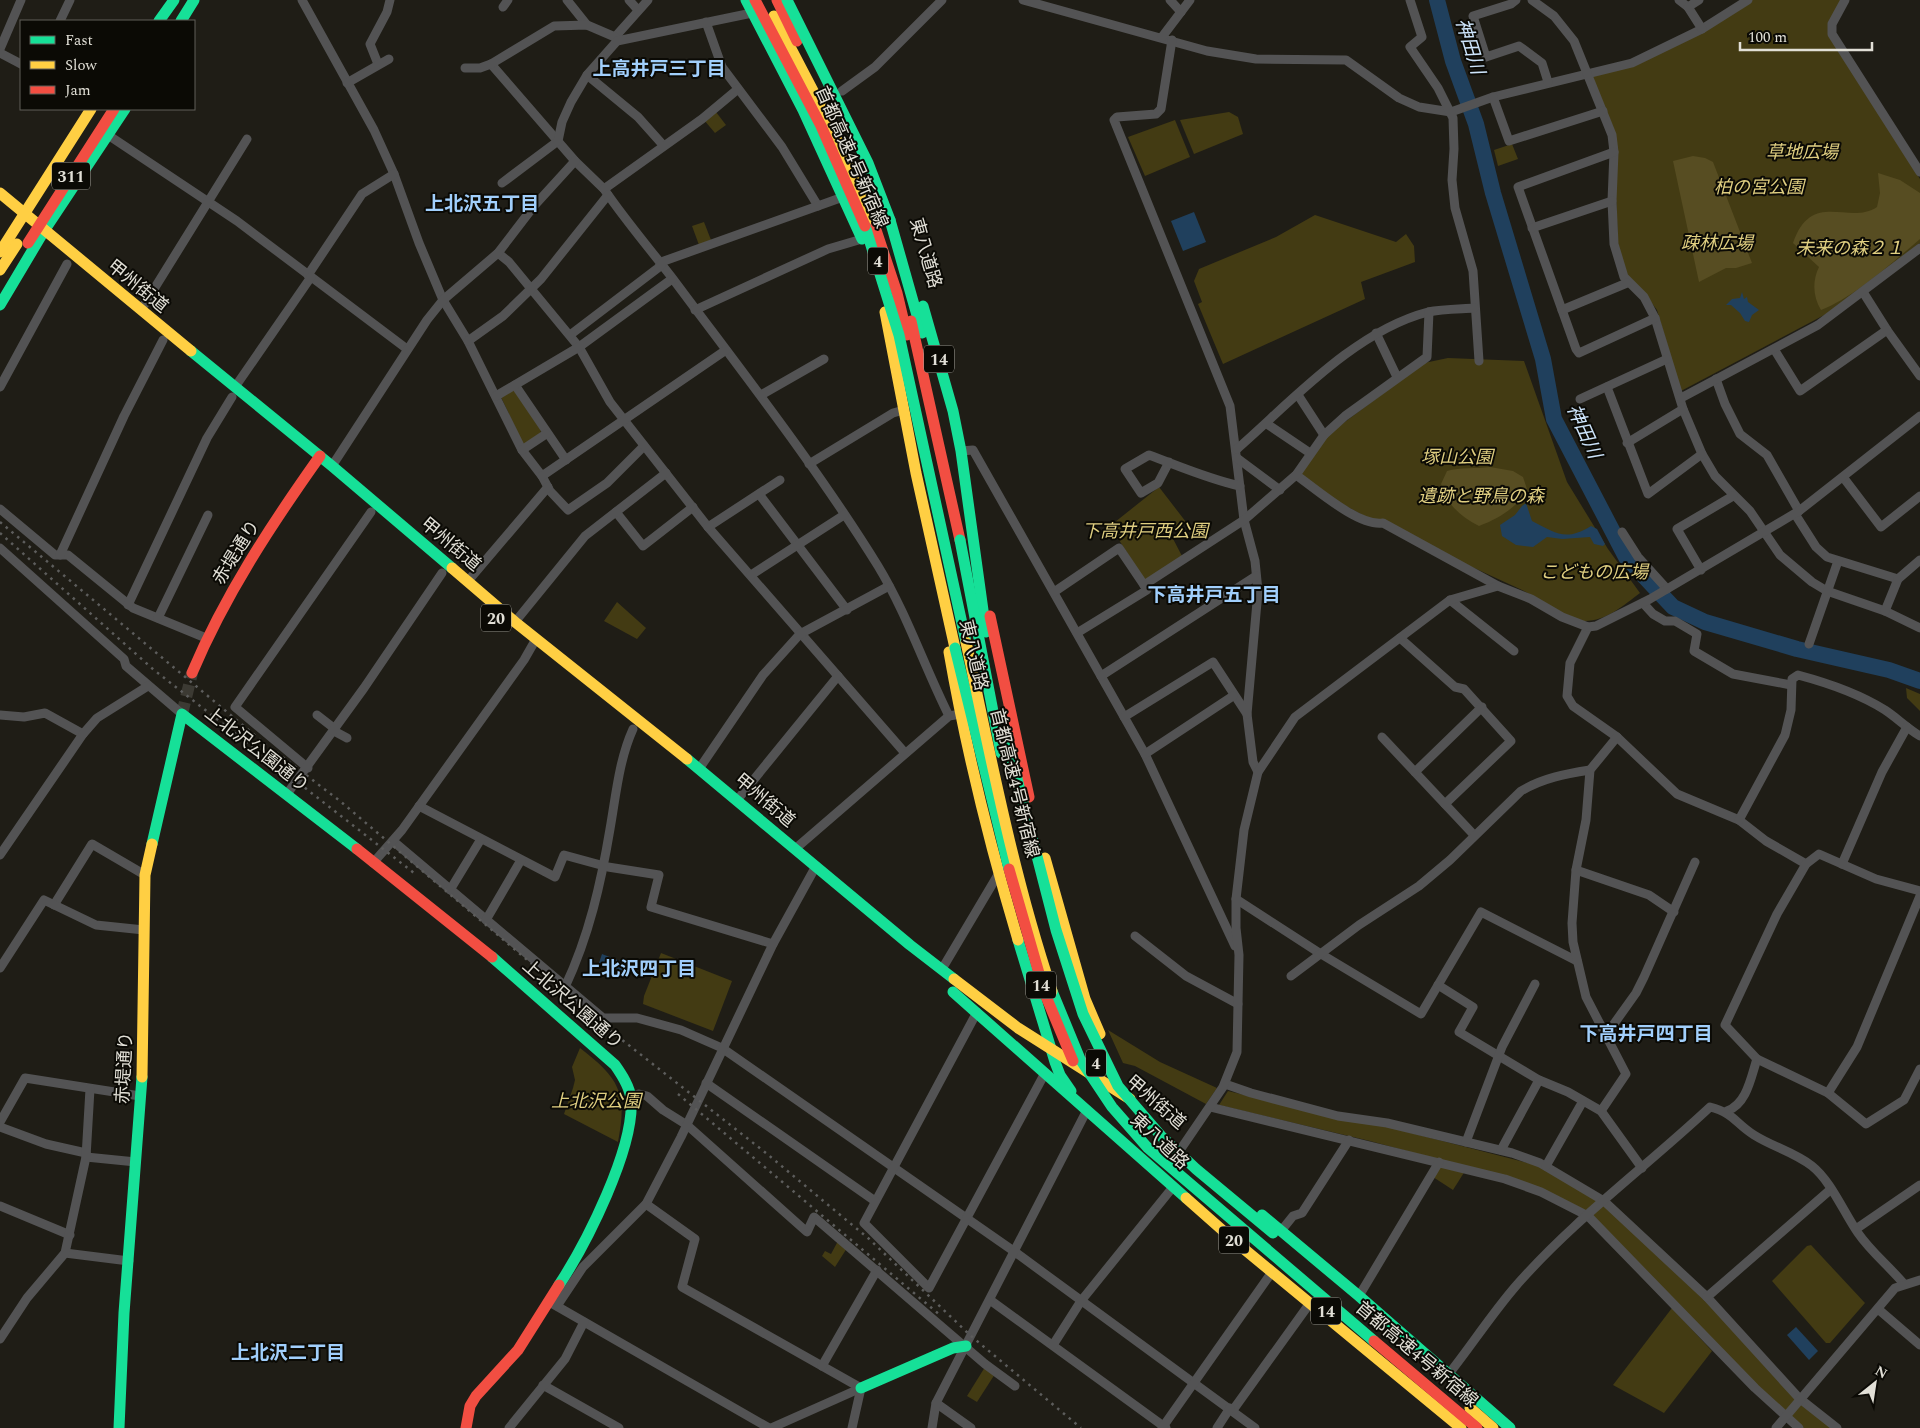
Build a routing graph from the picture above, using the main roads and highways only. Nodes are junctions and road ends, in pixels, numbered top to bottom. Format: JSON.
{"nodes":[{"id":1,"x":163,"y":0,"type":"edge"},
{"id":2,"x":174,"y":0,"type":"edge"},
{"id":3,"x":184,"y":0,"type":"edge"},
{"id":4,"x":194,"y":0,"type":"edge"},
{"id":5,"x":746,"y":0,"type":"edge"},
{"id":6,"x":755,"y":0,"type":"edge"},
{"id":7,"x":766,"y":0,"type":"edge"},
{"id":8,"x":777,"y":0,"type":"edge"},
{"id":9,"x":794,"y":1,"type":"edge"},
{"id":10,"x":774,"y":16,"type":"junction"},
{"id":11,"x":149,"y":20,"type":"edge"},
{"id":12,"x":160,"y":20,"type":"edge"},
{"id":13,"x":171,"y":20,"type":"edge"},
{"id":14,"x":182,"y":20,"type":"edge"},
{"id":15,"x":803,"y":54,"type":"junction"},
{"id":16,"x":90,"y":110,"type":"edge"},
{"id":17,"x":102,"y":110,"type":"edge"},
{"id":18,"x":113,"y":110,"type":"edge"},
{"id":19,"x":124,"y":110,"type":"edge"},
{"id":20,"x":0,"y":193,"type":"edge"},
{"id":21,"x":0,"y":208,"type":"edge"},
{"id":22,"x":895,"y":210,"type":"junction"},
{"id":23,"x":21,"y":220,"type":"junction"},
{"id":24,"x":31,"y":228,"type":"junction"},
{"id":25,"x":44,"y":231,"type":"junction"},
{"id":26,"x":862,"y":239,"type":"junction"},
{"id":27,"x":41,"y":245,"type":"junction"},
{"id":28,"x":0,"y":252,"type":"edge"},
{"id":29,"x":890,"y":257,"type":"junction"},
{"id":30,"x":62,"y":261,"type":"road end"},
{"id":31,"x":0,"y":270,"type":"edge"},
{"id":32,"x":0,"y":287,"type":"edge"},
{"id":33,"x":0,"y":305,"type":"edge"},
{"id":34,"x":234,"y":392,"type":"junction"},
{"id":35,"x":317,"y":460,"type":"junction"},
{"id":36,"x":329,"y":470,"type":"junction"},
{"id":37,"x":916,"y":473,"type":"junction"},
{"id":38,"x":968,"y":512,"type":"junction"},
{"id":39,"x":960,"y":540,"type":"junction"},
{"id":40,"x":944,"y":542,"type":"junction"},
{"id":41,"x":534,"y":643,"type":"junction"},
{"id":42,"x":192,"y":673,"type":"tunnel mouth"},
{"id":43,"x":182,"y":714,"type":"joint"},
{"id":44,"x":1040,"y":841,"type":"junction"},
{"id":45,"x":996,"y":852,"type":"junction"},
{"id":46,"x":813,"y":871,"type":"junction"},
{"id":47,"x":1041,"y":1015,"type":"junction"},
{"id":48,"x":1018,"y":1028,"type":"junction"},
{"id":49,"x":1052,"y":1051,"type":"junction"},
{"id":50,"x":1136,"y":1104,"type":"junction"},
{"id":51,"x":1083,"y":1106,"type":"junction"},
{"id":52,"x":1277,"y":1232,"type":"junction"},
{"id":53,"x":1414,"y":1345,"type":"junction"},
{"id":54,"x":966,"y":1346,"type":"road end"},
{"id":55,"x":1394,"y":1372,"type":"junction"},
{"id":56,"x":861,"y":1388,"type":"road end"},
{"id":57,"x":120,"y":1428,"type":"edge"},
{"id":58,"x":466,"y":1428,"type":"edge"},
{"id":59,"x":1461,"y":1428,"type":"edge"},
{"id":60,"x":1477,"y":1428,"type":"edge"},
{"id":61,"x":1493,"y":1428,"type":"edge"},
{"id":62,"x":1510,"y":1428,"type":"edge"}],
"edges":[{"from":1,"to":11,"type":"main road"},
{"from":2,"to":12,"type":"main road"},
{"from":3,"to":13,"type":"main road"},
{"from":4,"to":14,"type":"main road"},
{"from":5,"to":26,"type":"main road"},
{"from":6,"to":40,"type":"main road","name":"首都高速4号新宿線","number":"4","bridge":true},
{"from":7,"to":10,"type":"main road","name":"東八道路","number":"14"},
{"from":8,"to":15,"type":"main road","name":"東八道路","number":"14"},
{"from":9,"to":22,"type":"main road"},
{"from":9,"to":39,"type":"main road","name":"首都高速4号新宿線","number":"4","bridge":true},
{"from":10,"to":26,"type":"main road","name":"東八道路","number":"14"},
{"from":10,"to":29,"type":"main road"},
{"from":15,"to":22,"type":"main road","name":"東八道路","number":"14"},
{"from":15,"to":29,"type":"main road"},
{"from":16,"to":23,"type":"main road"},
{"from":17,"to":31,"type":"main road","number":"311"},
{"from":18,"to":32,"type":"main road","number":"311","bridge":true},
{"from":19,"to":25,"type":"main road"},
{"from":20,"to":23,"type":"main road","name":"甲州街道","number":"20"},
{"from":21,"to":23,"type":"main road","name":"甲州街道","number":"20"},
{"from":22,"to":38,"type":"main road","name":"東八道路","number":"14"},
{"from":23,"to":24,"type":"main road"},
{"from":23,"to":25,"type":"main road","name":"甲州街道","number":"20"},
{"from":23,"to":27,"type":"main road","name":"甲州街道","number":"20"},
{"from":23,"to":28,"type":"main road"},
{"from":24,"to":25,"type":"main road"},
{"from":24,"to":27,"type":"main road"},
{"from":25,"to":27,"type":"main road"},
{"from":25,"to":34,"type":"main road","name":"甲州街道","number":"20"},
{"from":26,"to":37,"type":"main road","name":"東八道路","number":"14"},
{"from":27,"to":33,"type":"main road"},
{"from":29,"to":39,"type":"main road"},
{"from":29,"to":40,"type":"main road","bridge":true},
{"from":30,"to":34,"type":"main road","name":"甲州街道","number":"20"},
{"from":34,"to":35,"type":"main road","name":"甲州街道","number":"20"},
{"from":35,"to":36,"type":"main road","name":"甲州街道","number":"20"},
{"from":35,"to":42,"type":"main road","name":"赤堤通り"},
{"from":36,"to":41,"type":"main road","name":"甲州街道","number":"20"},
{"from":36,"to":41,"type":"main road","name":"甲州街道","number":"20"},
{"from":37,"to":45,"type":"main road","number":"14"},
{"from":37,"to":55,"type":"main road","name":"東八道路","number":"14","bridge":true},
{"from":38,"to":44,"type":"main road","number":"14"},
{"from":38,"to":52,"type":"main road","name":"東八道路","number":"14","bridge":true},
{"from":39,"to":61,"type":"main road","name":"首都高速4号新宿線","number":"4","bridge":true},
{"from":40,"to":60,"type":"main road","name":"首都高速4号新宿線","number":"4","bridge":true},
{"from":41,"to":46,"type":"main road","name":"甲州街道","number":"20"},
{"from":41,"to":46,"type":"main road","name":"甲州街道","number":"20"},
{"from":43,"to":57,"type":"main road","name":"赤堤通り"},
{"from":43,"to":58,"type":"main road","name":"上北沢公園通り"},
{"from":44,"to":45,"type":"main road"},
{"from":44,"to":50,"type":"main road","number":"14"},
{"from":45,"to":47,"type":"main road","number":"14"},
{"from":46,"to":48,"type":"main road","name":"甲州街道","number":"20"},
{"from":46,"to":51,"type":"main road","name":"甲州街道","number":"20"},
{"from":47,"to":48,"type":"main road"},
{"from":47,"to":49,"type":"main road","number":"14"},
{"from":48,"to":49,"type":"main road","name":"甲州街道","number":"20"},
{"from":49,"to":50,"type":"main road","name":"甲州街道","number":"20"},
{"from":49,"to":51,"type":"main road","number":"14"},
{"from":50,"to":52,"type":"main road","name":"甲州街道","number":"20"},
{"from":51,"to":55,"type":"main road","name":"甲州街道","number":"20"},
{"from":52,"to":53,"type":"main road","name":"東八道路","number":"14"},
{"from":52,"to":53,"type":"main road","name":"甲州街道","number":"20"},
{"from":53,"to":62,"type":"main road","name":"甲州街道","number":"20"},
{"from":54,"to":56,"type":"main road"},
{"from":55,"to":59,"type":"main road","name":"甲州街道","number":"20"}]}
